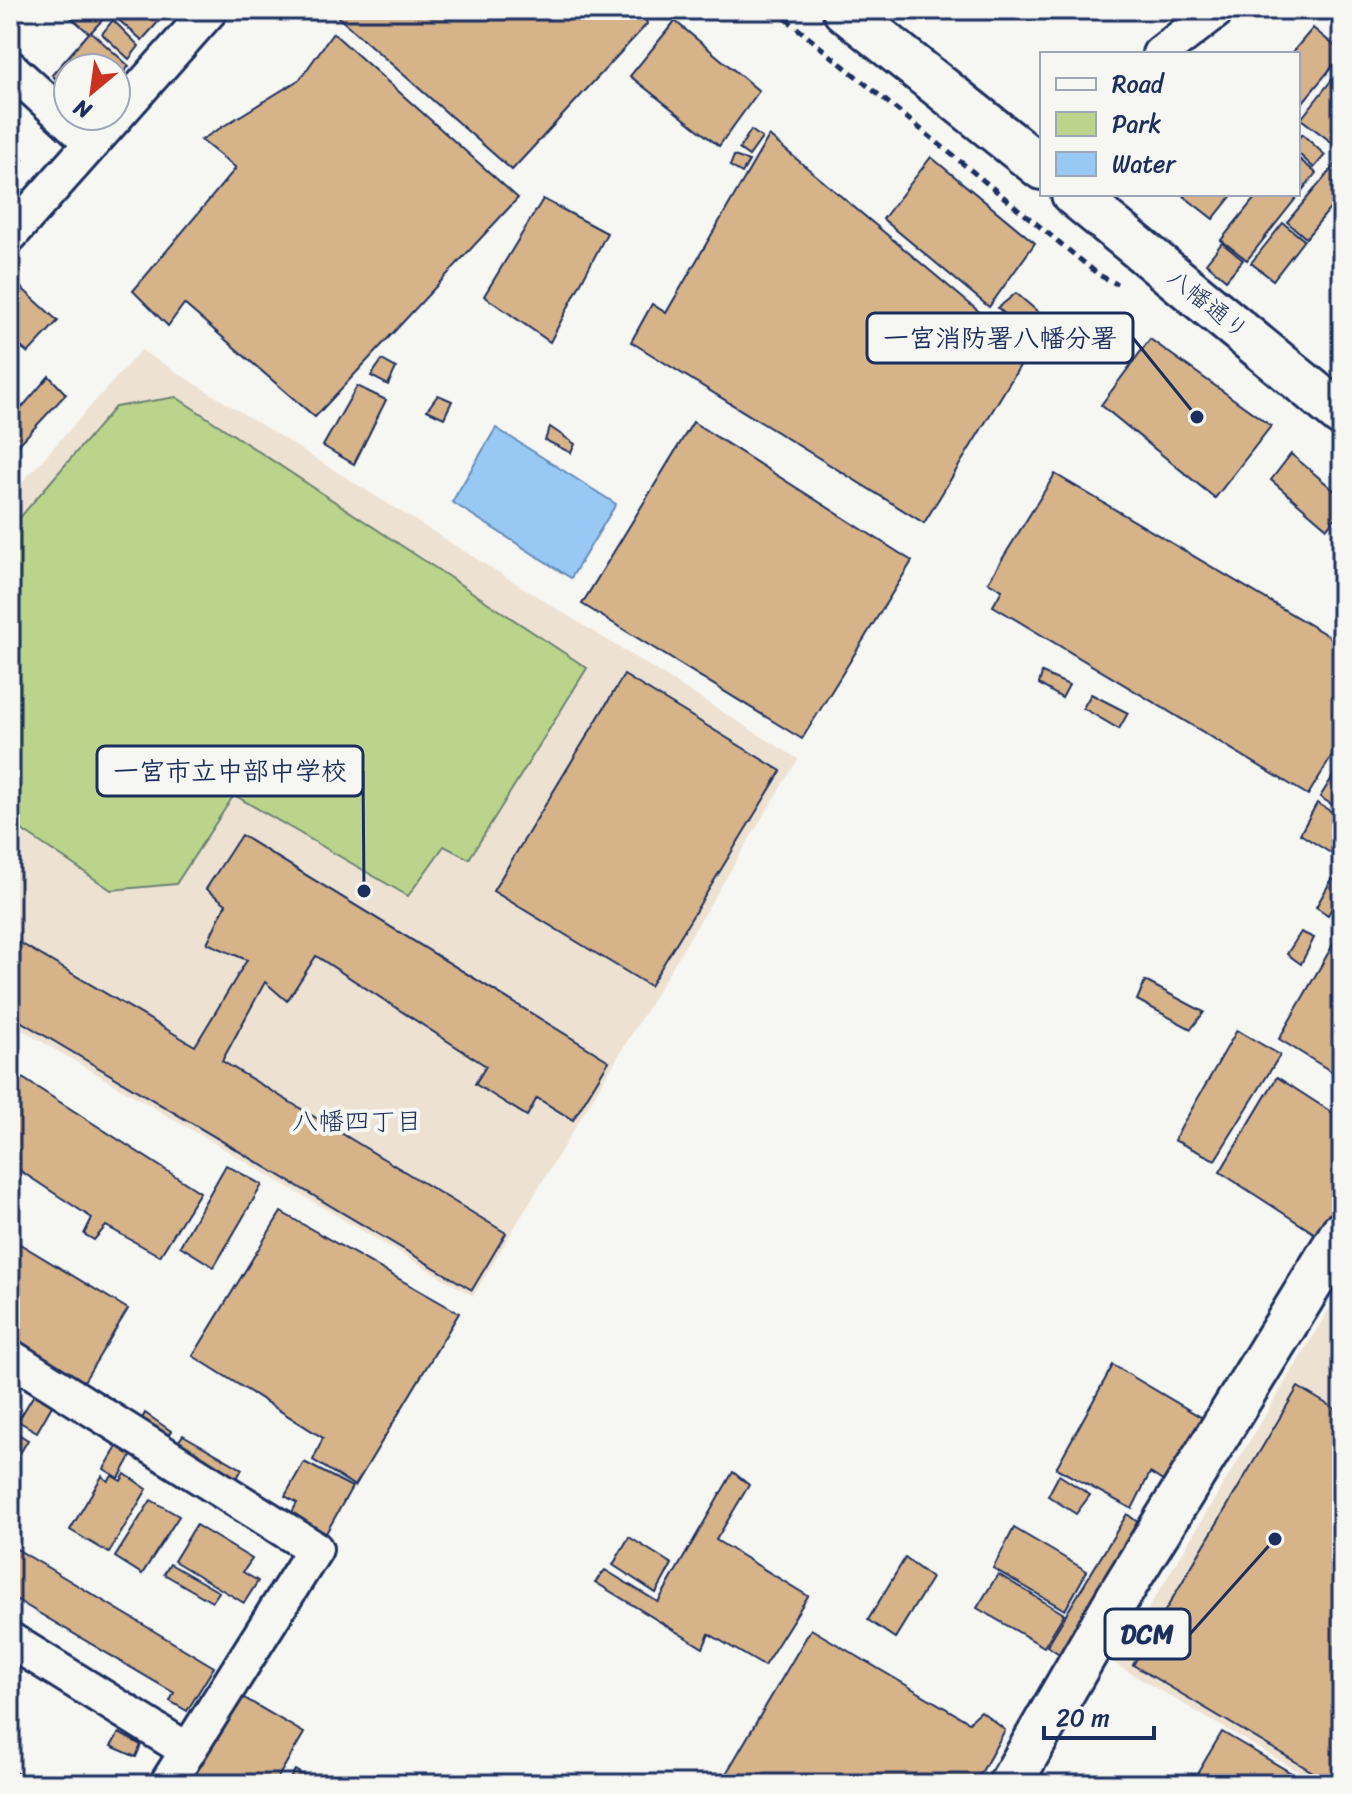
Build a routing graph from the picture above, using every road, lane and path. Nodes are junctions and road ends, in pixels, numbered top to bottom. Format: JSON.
{"nodes":[{"id":1,"x":210,"y":10,"type":"edge"},
{"id":2,"x":844,"y":10,"type":"edge"},
{"id":3,"x":1217,"y":10,"type":"edge"},
{"id":4,"x":1163,"y":52,"type":"edge"},
{"id":5,"x":10,"y":68,"type":"edge"},
{"id":6,"x":132,"y":98,"type":"edge"},
{"id":7,"x":102,"y":132,"type":"edge"},
{"id":8,"x":92,"y":143,"type":"junction"},
{"id":9,"x":1037,"y":157,"type":"edge"},
{"id":10,"x":1075,"y":196,"type":"edge"},
{"id":11,"x":10,"y":235,"type":"edge"},
{"id":12,"x":1342,"y":415,"type":"edge"},
{"id":13,"x":1342,"y":1233,"type":"edge"},
{"id":14,"x":10,"y":1357,"type":"edge"},
{"id":15,"x":10,"y":1640,"type":"edge"},
{"id":16,"x":187,"y":1750,"type":"junction"},
{"id":17,"x":167,"y":1784,"type":"edge"},
{"id":18,"x":1010,"y":1784,"type":"edge"}],
"edges":[{"from":1,"to":6,"type":"street"},
{"from":2,"to":9,"type":"street"},
{"from":3,"to":4,"type":"street"},
{"from":5,"to":8,"type":"street"},
{"from":7,"to":8,"type":"street"},
{"from":8,"to":11,"type":"street"},
{"from":10,"to":12,"type":"street","name":"八幡通り"},
{"from":13,"to":18,"type":"street"},
{"from":14,"to":16,"type":"street"},
{"from":15,"to":16,"type":"street"},
{"from":16,"to":17,"type":"street"}]}
